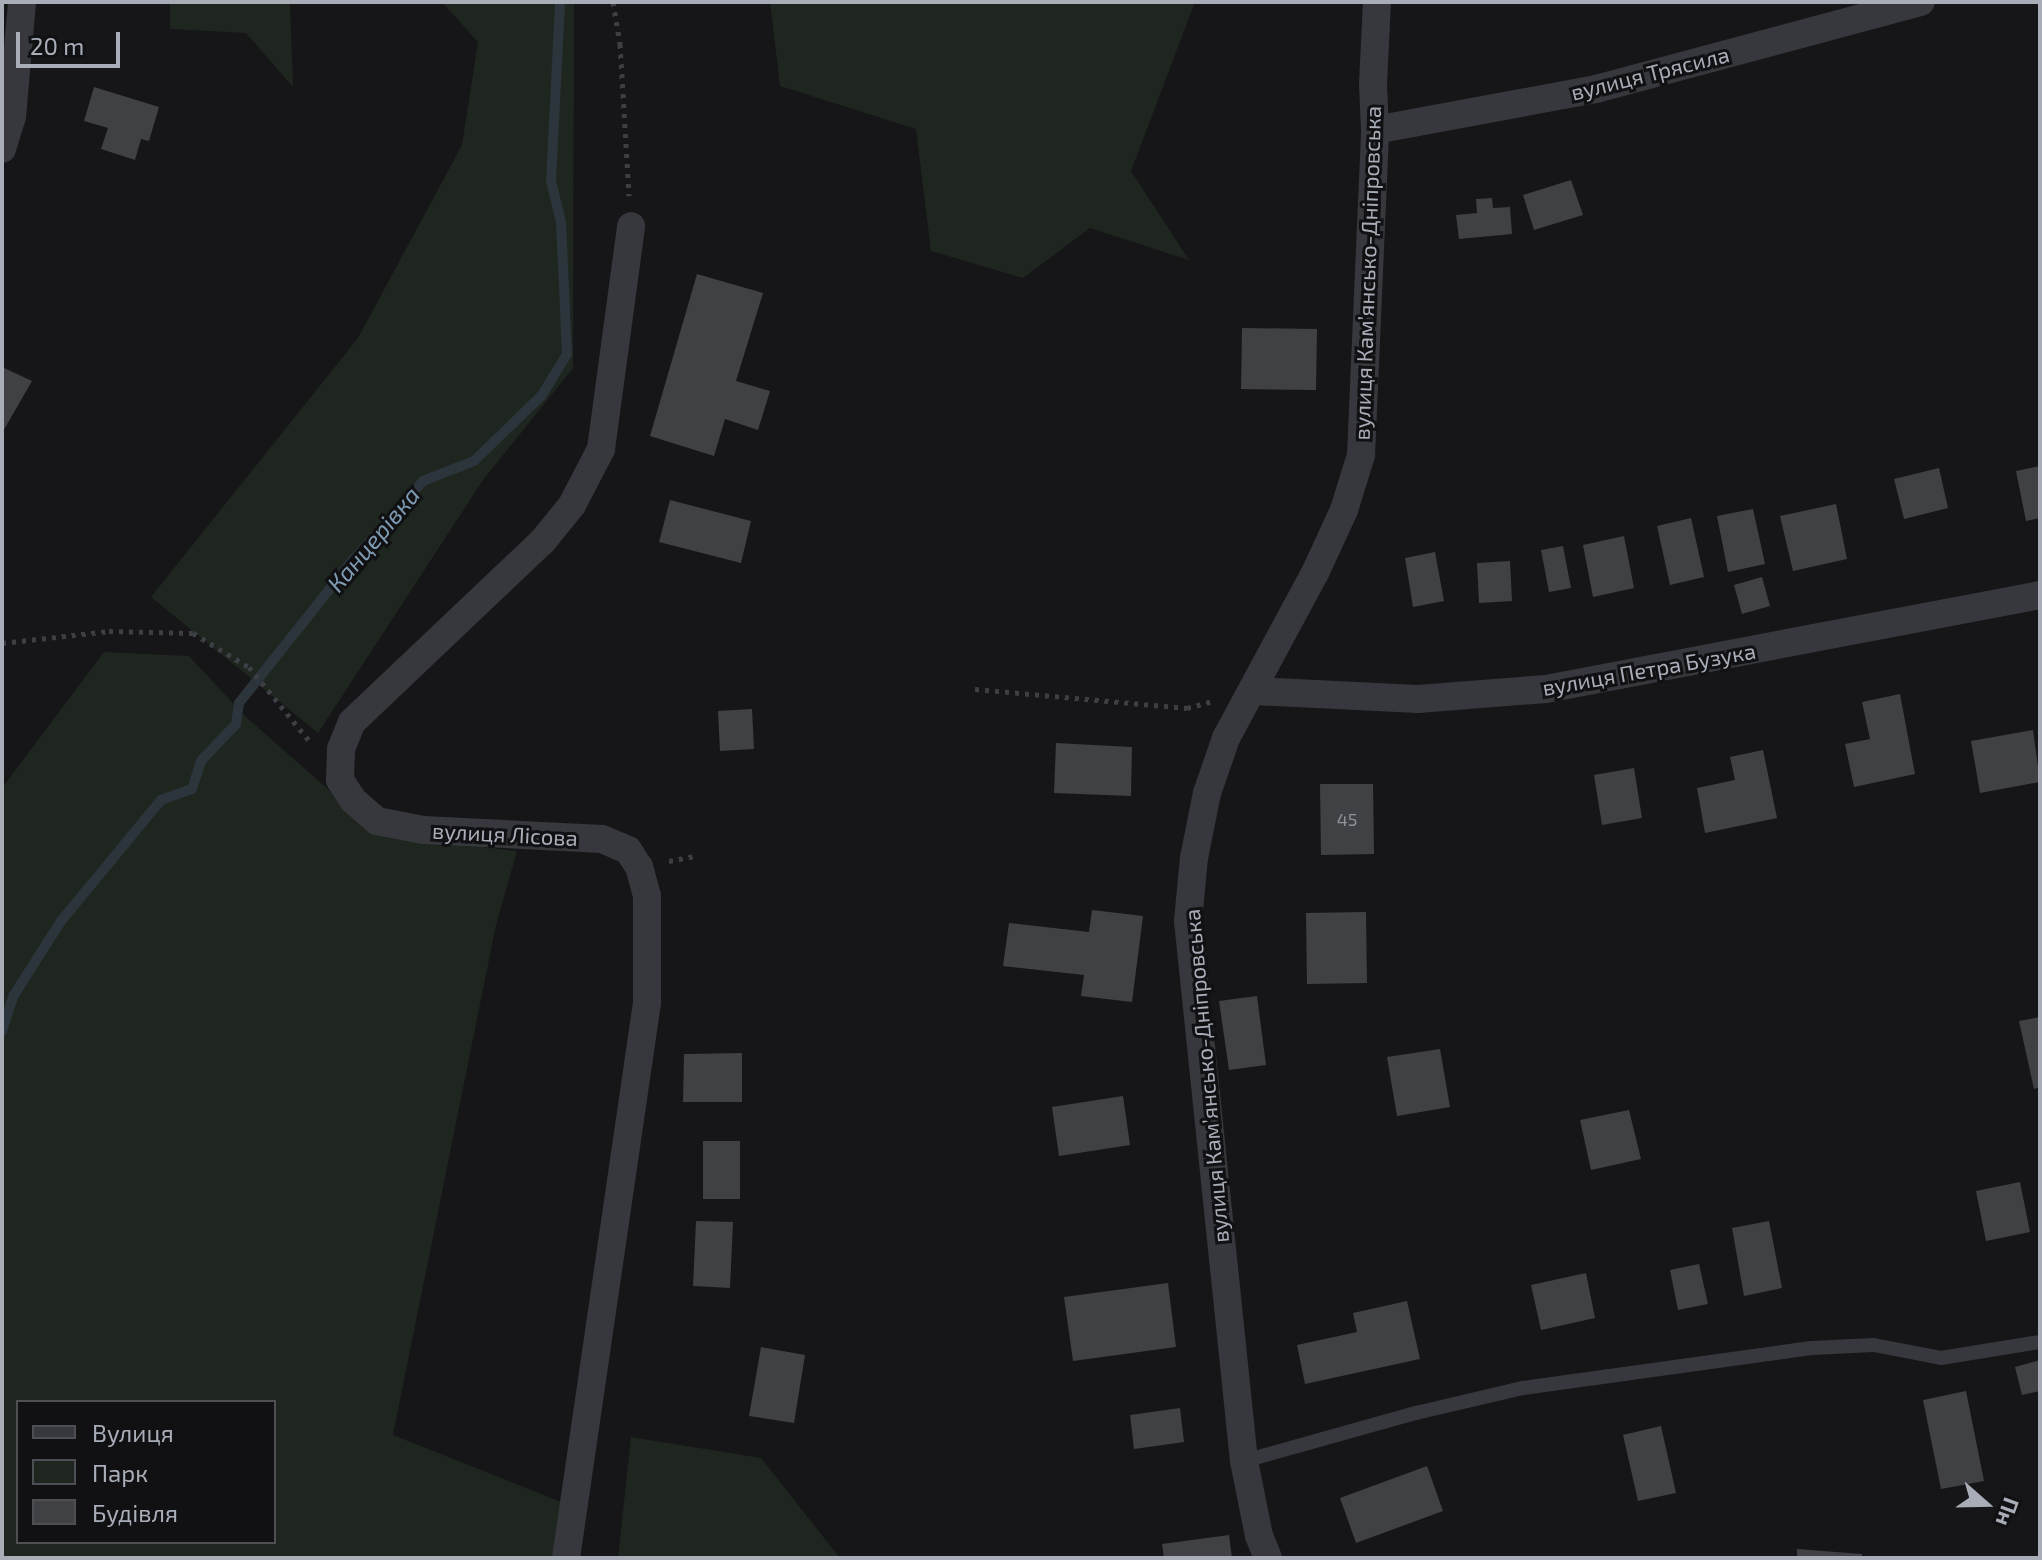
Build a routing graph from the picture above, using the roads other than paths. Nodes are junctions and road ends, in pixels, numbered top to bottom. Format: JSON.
{"nodes":[{"id":1,"x":22,"y":2,"type":"edge"},
{"id":2,"x":1377,"y":2,"type":"edge"},
{"id":3,"x":1921,"y":2,"type":"edge"},
{"id":4,"x":10,"y":59,"type":"edge"},
{"id":5,"x":1375,"y":130,"type":"junction"},
{"id":6,"x":2,"y":149,"type":"edge"},
{"id":7,"x":631,"y":226,"type":"road end"},
{"id":8,"x":2040,"y":595,"type":"edge"},
{"id":9,"x":1253,"y":691,"type":"junction"},
{"id":10,"x":2040,"y":1342,"type":"edge"},
{"id":11,"x":1244,"y":1461,"type":"junction"},
{"id":12,"x":566,"y":1558,"type":"edge"},
{"id":13,"x":1268,"y":1558,"type":"edge"}],
"edges":[{"from":1,"to":4,"type":"street"},
{"from":2,"to":5,"type":"street","name":"вулиця Кам’янсько-Дніпровська"},
{"from":3,"to":5,"type":"street","name":"вулиця Трясила"},
{"from":4,"to":6,"type":"street"},
{"from":5,"to":9,"type":"street","name":"вулиця Кам’янсько-Дніпровська"},
{"from":7,"to":12,"type":"street","name":"вулиця Лісова"},
{"from":8,"to":9,"type":"street","name":"вулиця Петра Бузука"},
{"from":9,"to":11,"type":"street","name":"вулиця Кам’янсько-Дніпровська"},
{"from":10,"to":11,"type":"lane"},
{"from":11,"to":13,"type":"street","name":"вулиця Кам’янсько-Дніпровська"}]}
